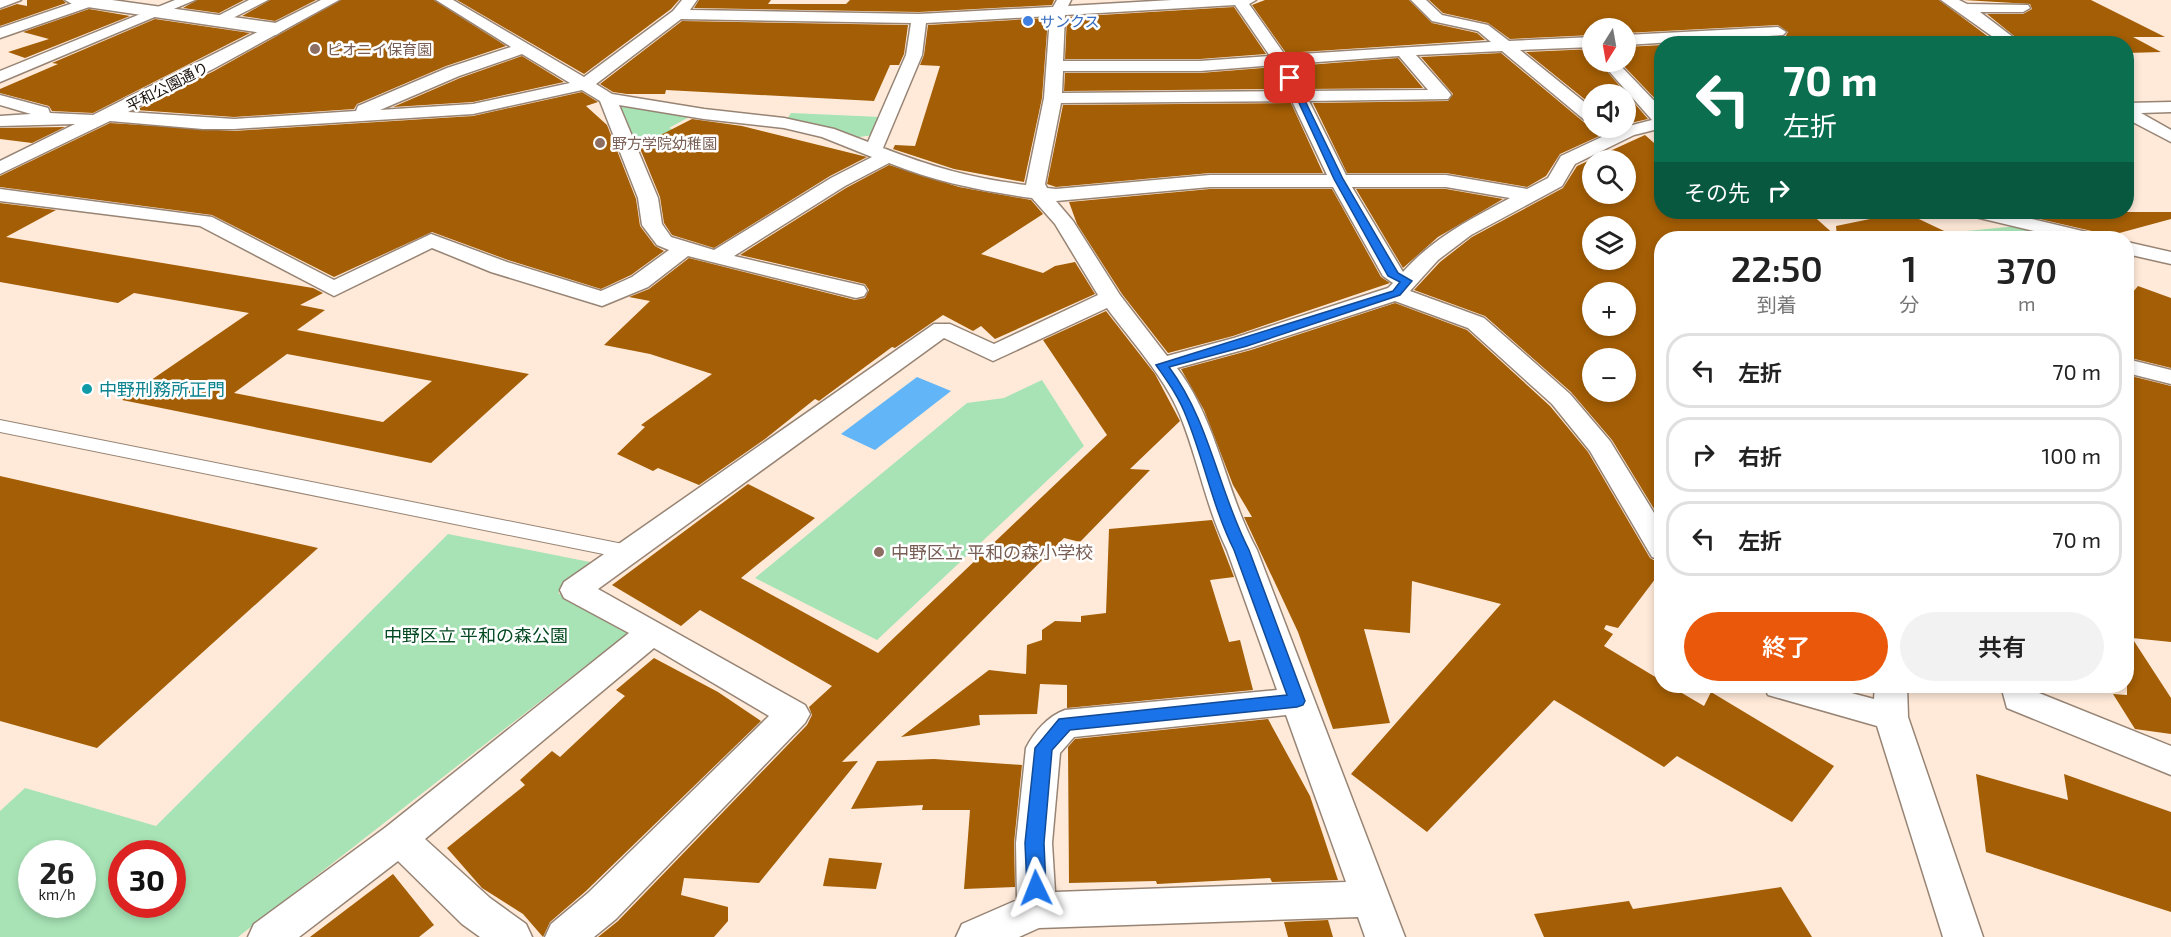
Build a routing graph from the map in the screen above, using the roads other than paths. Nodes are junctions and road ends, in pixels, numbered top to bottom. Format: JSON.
{"nodes":[{"id":1,"x":14,"y":0,"type":"edge"},
{"id":2,"x":188,"y":0,"type":"edge"},
{"id":3,"x":261,"y":0,"type":"edge"},
{"id":4,"x":332,"y":0,"type":"edge"},
{"id":5,"x":443,"y":0,"type":"edge"},
{"id":6,"x":690,"y":0,"type":"edge"},
{"id":7,"x":779,"y":0,"type":"edge"},
{"id":8,"x":836,"y":0,"type":"edge"},
{"id":9,"x":1418,"y":0,"type":"edge"},
{"id":10,"x":1948,"y":0,"type":"edge"},
{"id":11,"x":82,"y":1,"type":"edge"},
{"id":12,"x":1244,"y":1,"type":"edge"},
{"id":13,"x":123,"y":3,"type":"edge"},
{"id":14,"x":0,"y":4,"type":"edge"},
{"id":15,"x":1061,"y":5,"type":"edge"},
{"id":16,"x":1964,"y":8,"type":"junction"},
{"id":17,"x":2023,"y":8,"type":"dead end"},
{"id":18,"x":158,"y":12,"type":"junction"},
{"id":19,"x":678,"y":14,"type":"junction"},
{"id":20,"x":766,"y":16,"type":"junction"},
{"id":21,"x":825,"y":17,"type":"junction"},
{"id":22,"x":919,"y":19,"type":"junction"},
{"id":23,"x":216,"y":21,"type":"junction"},
{"id":24,"x":276,"y":29,"type":"junction"},
{"id":25,"x":1778,"y":32,"type":"dead end"},
{"id":26,"x":0,"y":33,"type":"edge"},
{"id":27,"x":1702,"y":36,"type":"edge"},
{"id":28,"x":2003,"y":36,"type":"edge"},
{"id":29,"x":1636,"y":39,"type":"edge"},
{"id":30,"x":1654,"y":39,"type":"edge"},
{"id":31,"x":1582,"y":43,"type":"edge"},
{"id":32,"x":1506,"y":46,"type":"junction"},
{"id":33,"x":524,"y":48,"type":"junction"},
{"id":34,"x":1402,"y":51,"type":"junction"},
{"id":35,"x":1281,"y":60,"type":"junction"},
{"id":36,"x":1057,"y":66,"type":"junction"},
{"id":37,"x":1618,"y":72,"type":"edge"},
{"id":38,"x":0,"y":77,"type":"edge"},
{"id":39,"x":584,"y":85,"type":"junction"},
{"id":40,"x":1299,"y":97,"type":"junction"},
{"id":41,"x":607,"y":98,"type":"junction"},
{"id":42,"x":1053,"y":98,"type":"junction"},
{"id":43,"x":0,"y":100,"type":"edge"},
{"id":44,"x":2171,"y":107,"type":"edge"},
{"id":45,"x":1582,"y":109,"type":"edge"},
{"id":46,"x":2134,"y":110,"type":"edge"},
{"id":47,"x":1654,"y":112,"type":"edge"},
{"id":48,"x":2134,"y":114,"type":"edge"},
{"id":49,"x":349,"y":117,"type":"junction"},
{"id":50,"x":67,"y":118,"type":"junction"},
{"id":51,"x":102,"y":118,"type":"junction"},
{"id":52,"x":0,"y":121,"type":"edge"},
{"id":53,"x":1654,"y":123,"type":"edge"},
{"id":54,"x":1636,"y":127,"type":"edge"},
{"id":55,"x":1636,"y":135,"type":"edge"},
{"id":56,"x":2171,"y":137,"type":"edge"},
{"id":57,"x":1606,"y":138,"type":"edge"},
{"id":58,"x":1654,"y":139,"type":"edge"},
{"id":59,"x":880,"y":154,"type":"junction"},
{"id":60,"x":0,"y":168,"type":"edge"},
{"id":61,"x":1338,"y":179,"type":"junction"},
{"id":62,"x":0,"y":195,"type":"edge"},
{"id":63,"x":1040,"y":195,"type":"junction"},
{"id":64,"x":1532,"y":196,"type":"junction"},
{"id":65,"x":2008,"y":219,"type":"edge"},
{"id":66,"x":2058,"y":231,"type":"edge"},
{"id":67,"x":685,"y":248,"type":"junction"},
{"id":68,"x":2134,"y":250,"type":"edge"},
{"id":69,"x":716,"y":258,"type":"junction"},
{"id":70,"x":2171,"y":258,"type":"edge"},
{"id":71,"x":1401,"y":287,"type":"junction"},
{"id":72,"x":856,"y":291,"type":"dead end"},
{"id":73,"x":1111,"y":298,"type":"junction"},
{"id":74,"x":1162,"y":365,"type":"junction"},
{"id":75,"x":2134,"y":368,"type":"edge"},
{"id":76,"x":2171,"y":377,"type":"edge"},
{"id":77,"x":0,"y":426,"type":"edge"},
{"id":78,"x":1654,"y":536,"type":"edge"},
{"id":79,"x":628,"y":552,"type":"junction"},
{"id":80,"x":652,"y":632,"type":"junction"},
{"id":81,"x":1832,"y":693,"type":"edge"},
{"id":82,"x":2018,"y":693,"type":"edge"},
{"id":83,"x":1297,"y":701,"type":"junction"},
{"id":84,"x":1891,"y":701,"type":"edge"},
{"id":85,"x":2171,"y":761,"type":"edge"},
{"id":86,"x":399,"y":838,"type":"junction"},
{"id":87,"x":1371,"y":899,"type":"junction"},
{"id":88,"x":1037,"y":910,"type":"junction"},
{"id":89,"x":268,"y":937,"type":"edge"},
{"id":90,"x":512,"y":937,"type":"edge"},
{"id":91,"x":565,"y":937,"type":"edge"},
{"id":92,"x":976,"y":937,"type":"edge"},
{"id":93,"x":1385,"y":937,"type":"edge"},
{"id":94,"x":1963,"y":937,"type":"edge"}],
"edges":[{"from":1,"to":14,"type":"street"},
{"from":2,"to":18,"type":"street"},
{"from":3,"to":23,"type":"street"},
{"from":4,"to":24,"type":"street","name":"平和公園通り"},
{"from":5,"to":33,"type":"street"},
{"from":6,"to":19,"type":"street"},
{"from":7,"to":20,"type":"street"},
{"from":8,"to":21,"type":"street"},
{"from":9,"to":32,"type":"street"},
{"from":10,"to":16,"type":"street"},
{"from":11,"to":13,"type":"street"},
{"from":11,"to":26,"type":"street"},
{"from":12,"to":15,"type":"street"},
{"from":12,"to":35,"type":"street"},
{"from":13,"to":18,"type":"street"},
{"from":15,"to":22,"type":"street"},
{"from":15,"to":36,"type":"street"},
{"from":16,"to":17,"type":"street"},
{"from":16,"to":28,"type":"street"},
{"from":18,"to":23,"type":"street"},
{"from":18,"to":38,"type":"street"},
{"from":19,"to":20,"type":"street"},
{"from":19,"to":39,"type":"street"},
{"from":20,"to":21,"type":"street"},
{"from":21,"to":22,"type":"street"},
{"from":22,"to":59,"type":"street"},
{"from":23,"to":24,"type":"street"},
{"from":24,"to":51,"type":"street","name":"平和公園通り"},
{"from":25,"to":27,"type":"street"},
{"from":29,"to":30,"type":"street"},
{"from":31,"to":32,"type":"street"},
{"from":32,"to":34,"type":"street"},
{"from":32,"to":45,"type":"street"},
{"from":33,"to":39,"type":"street"},
{"from":33,"to":49,"type":"street"},
{"from":34,"to":35,"type":"street"},
{"from":34,"to":40,"type":"street"},
{"from":35,"to":36,"type":"street"},
{"from":35,"to":40,"type":"street"},
{"from":36,"to":42,"type":"street"},
{"from":37,"to":47,"type":"street"},
{"from":39,"to":41,"type":"street"},
{"from":39,"to":49,"type":"street"},
{"from":40,"to":42,"type":"street"},
{"from":40,"to":61,"type":"street"},
{"from":41,"to":59,"type":"street"},
{"from":41,"to":67,"type":"street"},
{"from":42,"to":63,"type":"street"},
{"from":43,"to":50,"type":"street"},
{"from":44,"to":46,"type":"street"},
{"from":48,"to":56,"type":"street"},
{"from":49,"to":51,"type":"street"},
{"from":50,"to":51,"type":"street"},
{"from":50,"to":52,"type":"street"},
{"from":51,"to":60,"type":"street","name":"平和公園通り"},
{"from":53,"to":54,"type":"street"},
{"from":55,"to":58,"type":"street"},
{"from":57,"to":64,"type":"street"},
{"from":59,"to":63,"type":"street"},
{"from":59,"to":69,"type":"street"},
{"from":61,"to":63,"type":"street"},
{"from":61,"to":64,"type":"street"},
{"from":61,"to":71,"type":"street"},
{"from":62,"to":67,"type":"street"},
{"from":63,"to":73,"type":"street"},
{"from":64,"to":71,"type":"street"},
{"from":65,"to":66,"type":"street"},
{"from":67,"to":69,"type":"street"},
{"from":68,"to":70,"type":"street"},
{"from":69,"to":72,"type":"street"},
{"from":71,"to":74,"type":"street"},
{"from":71,"to":78,"type":"street"},
{"from":73,"to":74,"type":"street"},
{"from":73,"to":79,"type":"street"},
{"from":74,"to":83,"type":"street"},
{"from":75,"to":76,"type":"street"},
{"from":77,"to":79,"type":"street"},
{"from":79,"to":80,"type":"street"},
{"from":80,"to":86,"type":"street"},
{"from":80,"to":91,"type":"street"},
{"from":81,"to":84,"type":"street"},
{"from":82,"to":85,"type":"street"},
{"from":83,"to":87,"type":"street"},
{"from":83,"to":88,"type":"street"},
{"from":84,"to":94,"type":"street"},
{"from":86,"to":89,"type":"street"},
{"from":86,"to":90,"type":"street"},
{"from":87,"to":88,"type":"street"},
{"from":87,"to":93,"type":"street"},
{"from":88,"to":92,"type":"street"}]}
